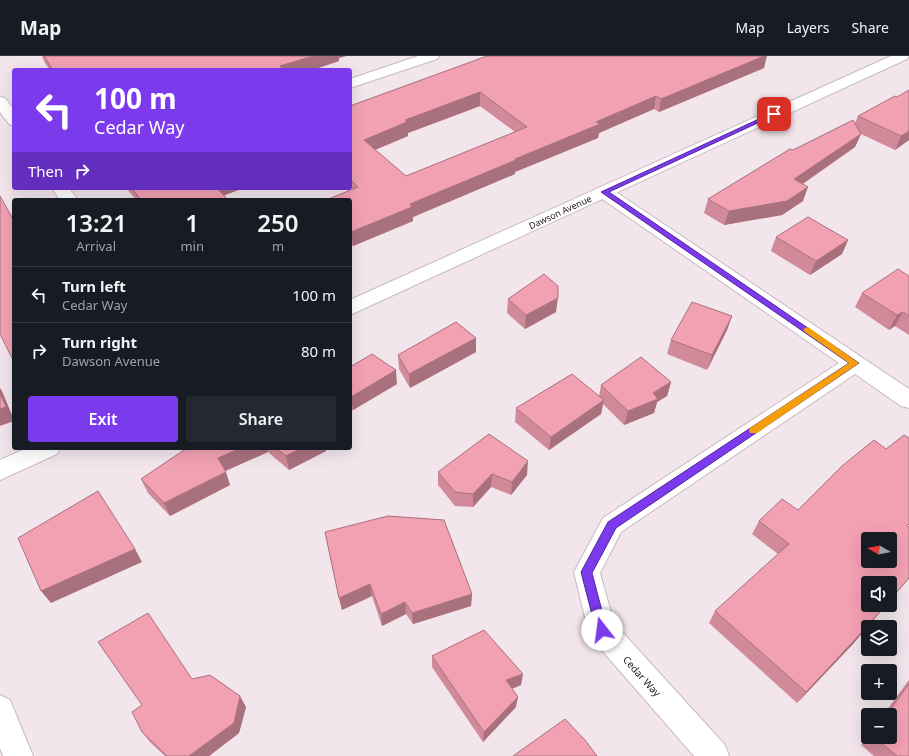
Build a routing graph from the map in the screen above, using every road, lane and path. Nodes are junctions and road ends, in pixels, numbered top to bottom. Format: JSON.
{"nodes":[{"id":1,"x":432,"y":56,"type":"edge"},
{"id":2,"x":902,"y":56,"type":"edge"},
{"id":3,"x":352,"y":83,"type":"edge"},
{"id":4,"x":0,"y":101,"type":"edge"},
{"id":5,"x":12,"y":119,"type":"edge"},
{"id":6,"x":604,"y":192,"type":"junction"},
{"id":7,"x":352,"y":307,"type":"edge"},
{"id":8,"x":855,"y":363,"type":"junction"},
{"id":9,"x":909,"y":400,"type":"edge"},
{"id":10,"x":45,"y":450,"type":"edge"},
{"id":11,"x":0,"y":471,"type":"edge"},
{"id":12,"x":0,"y":710,"type":"edge"},
{"id":13,"x":18,"y":756,"type":"edge"},
{"id":14,"x":714,"y":756,"type":"edge"}],
"edges":[{"from":1,"to":3,"type":"street"},
{"from":2,"to":6,"type":"street","name":"Dawson Avenue"},
{"from":4,"to":5,"type":"street"},
{"from":6,"to":7,"type":"street","name":"Dawson Avenue"},
{"from":6,"to":8,"type":"street"},
{"from":8,"to":9,"type":"street"},
{"from":8,"to":14,"type":"street","name":"Cedar Way"},
{"from":10,"to":11,"type":"street"},
{"from":12,"to":13,"type":"street"}]}
